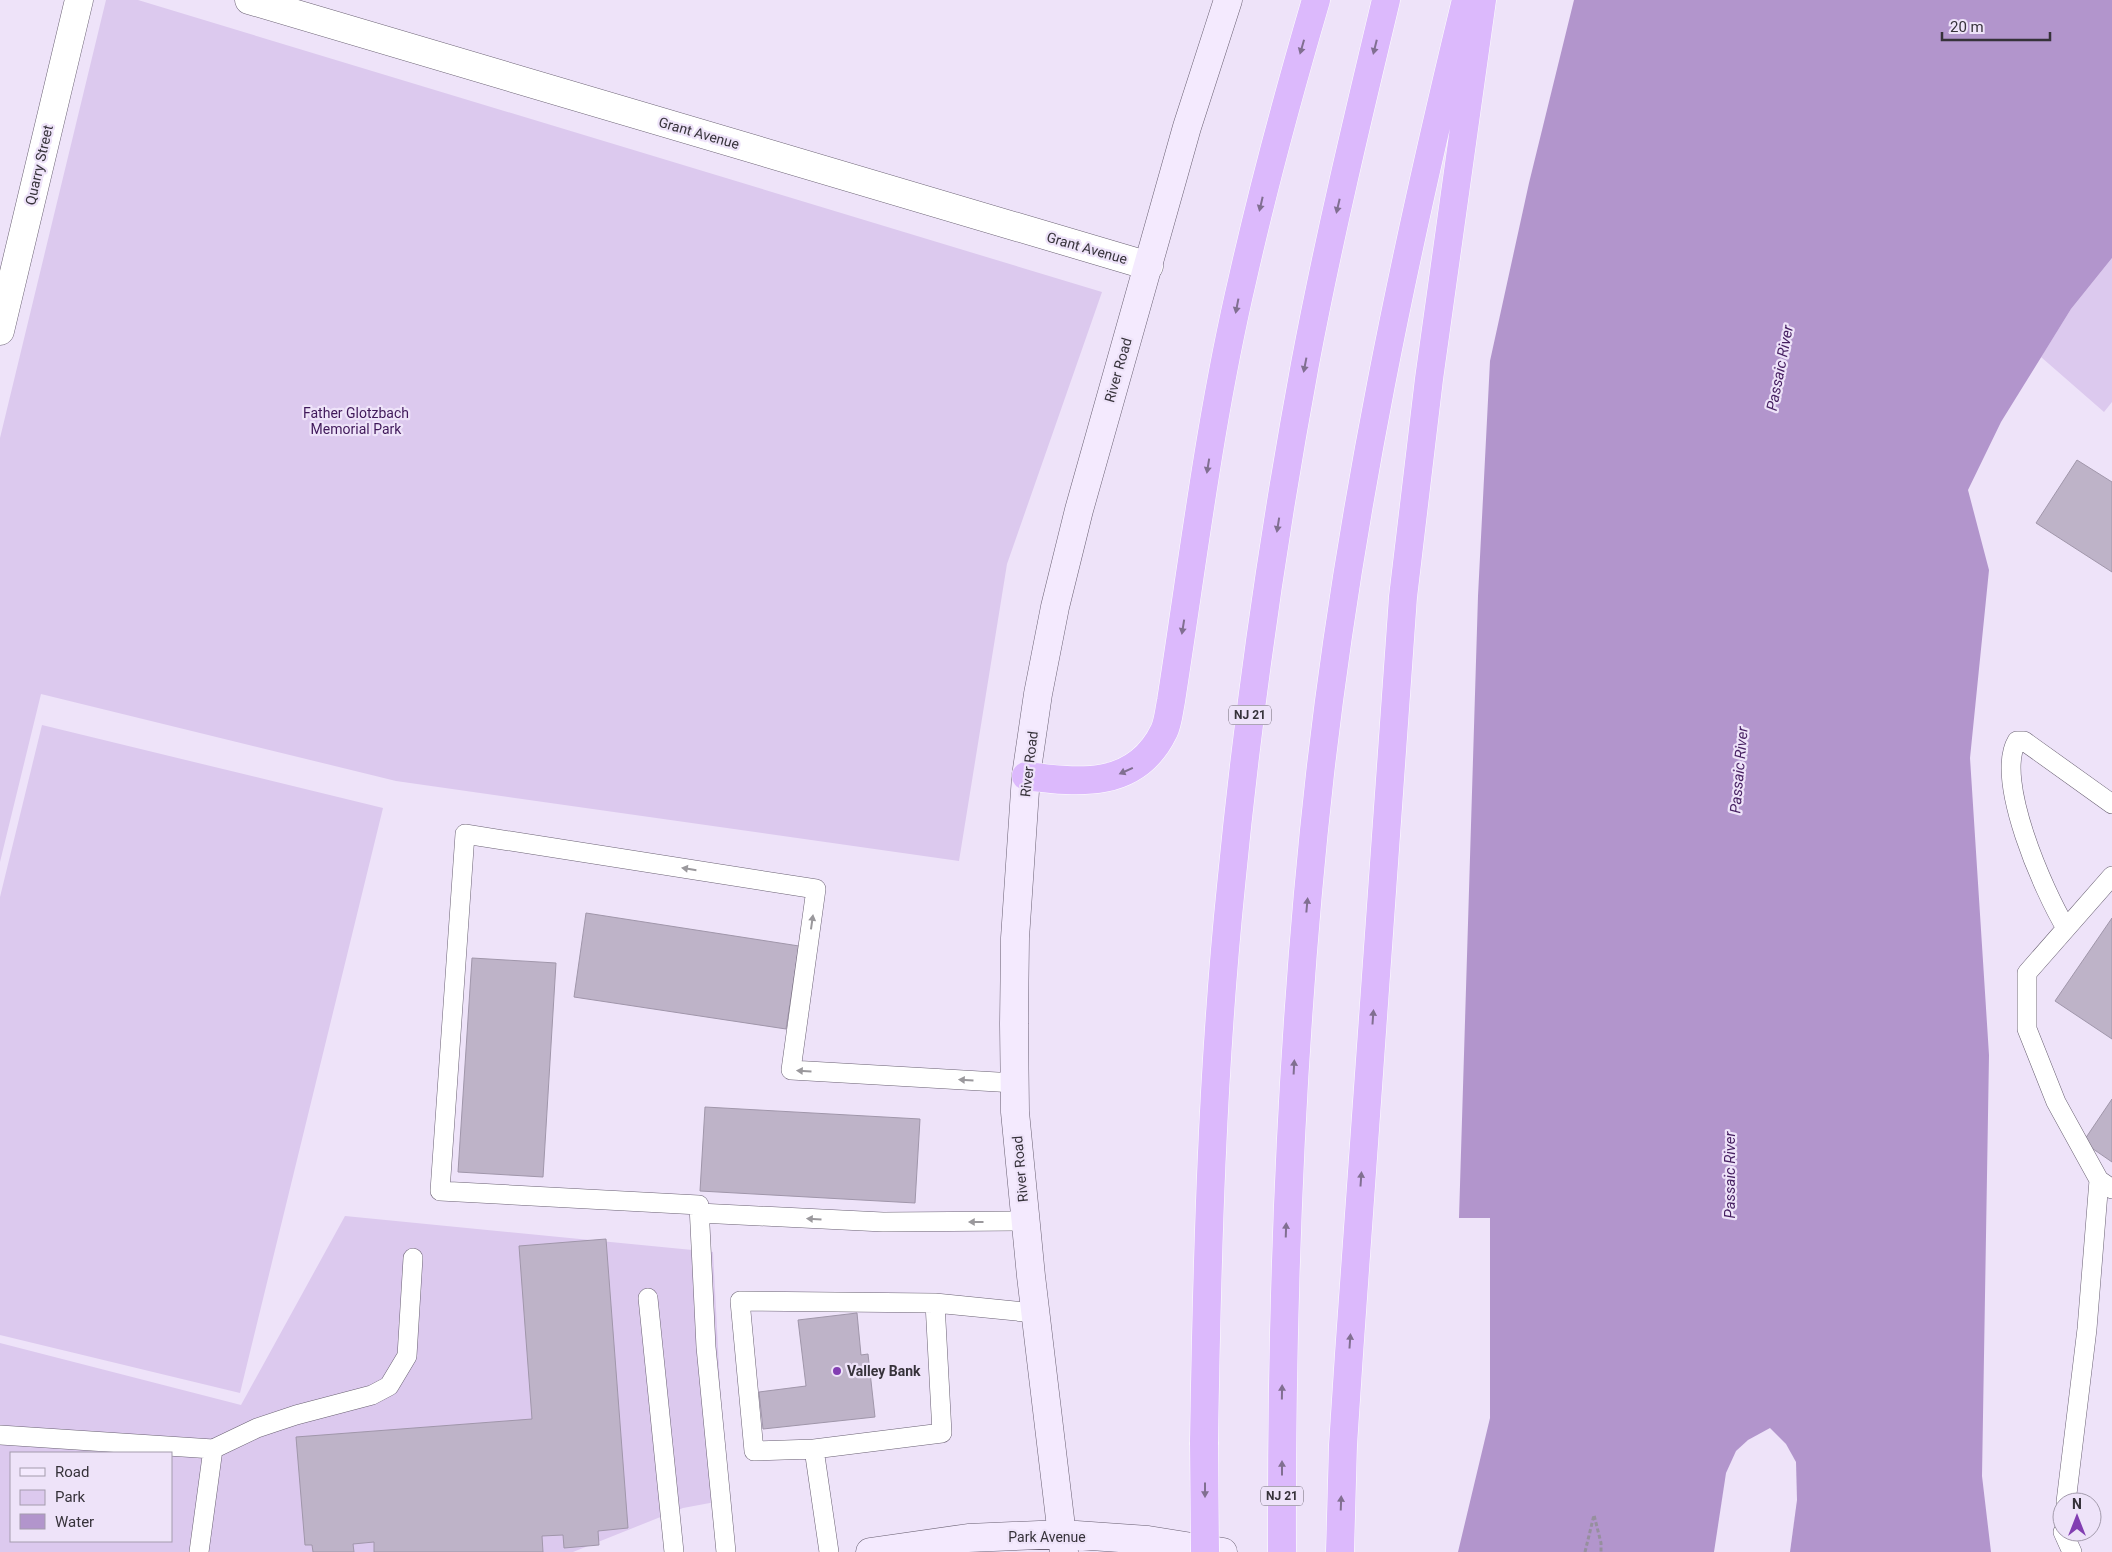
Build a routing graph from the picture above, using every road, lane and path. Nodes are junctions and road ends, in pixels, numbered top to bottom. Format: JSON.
{"nodes":[{"id":1,"x":79,"y":0,"type":"edge"},
{"id":2,"x":249,"y":0,"type":"edge"},
{"id":3,"x":1228,"y":0,"type":"edge"},
{"id":4,"x":1316,"y":0,"type":"edge"},
{"id":5,"x":1386,"y":0,"type":"edge"},
{"id":6,"x":1466,"y":0,"type":"edge"},
{"id":7,"x":1482,"y":0,"type":"edge"},
{"id":8,"x":1148,"y":266,"type":"junction"},
{"id":9,"x":0,"y":330,"type":"edge"},
{"id":10,"x":1026,"y":776,"type":"junction"},
{"id":11,"x":2112,"y":804,"type":"edge"},
{"id":12,"x":2112,"y":876,"type":"edge"},
{"id":13,"x":2066,"y":928,"type":"junction"},
{"id":14,"x":1015,"y":1083,"type":"junction"},
{"id":15,"x":2106,"y":1184,"type":"edge"},
{"id":16,"x":699,"y":1214,"type":"junction"},
{"id":17,"x":1025,"y":1221,"type":"junction"},
{"id":18,"x":413,"y":1258,"type":"dead end"},
{"id":19,"x":648,"y":1298,"type":"dead end"},
{"id":20,"x":935,"y":1303,"type":"junction"},
{"id":21,"x":1035,"y":1313,"type":"junction"},
{"id":22,"x":0,"y":1436,"type":"edge"},
{"id":23,"x":213,"y":1449,"type":"junction"},
{"id":24,"x":814,"y":1449,"type":"junction"},
{"id":25,"x":2067,"y":1492,"type":"edge"},
{"id":26,"x":1063,"y":1543,"type":"edge"},
{"id":27,"x":199,"y":1552,"type":"edge"},
{"id":28,"x":674,"y":1552,"type":"edge"},
{"id":29,"x":726,"y":1552,"type":"edge"},
{"id":30,"x":829,"y":1552,"type":"edge"},
{"id":31,"x":870,"y":1552,"type":"edge"},
{"id":32,"x":1205,"y":1552,"type":"edge"},
{"id":33,"x":1223,"y":1552,"type":"edge"},
{"id":34,"x":1282,"y":1552,"type":"edge"},
{"id":35,"x":1340,"y":1552,"type":"edge"},
{"id":36,"x":1584,"y":1552,"type":"edge"},
{"id":37,"x":1601,"y":1552,"type":"edge"}],
"edges":[{"from":1,"to":9,"type":"street","name":"Quarry Street"},
{"from":2,"to":8,"type":"street","name":"Grant Avenue"},
{"from":3,"to":8,"type":"main road","name":"River Road"},
{"from":4,"to":10,"type":"highway","one_way":true},
{"from":5,"to":32,"type":"highway","number":"NJ 21","one_way":true,"bridge":true},
{"from":34,"to":6,"type":"highway","number":"NJ 21","one_way":true},
{"from":35,"to":7,"type":"highway","one_way":true},
{"from":8,"to":10,"type":"main road","name":"River Road"},
{"from":10,"to":14,"type":"main road","name":"River Road"},
{"from":11,"to":13,"type":"lane"},
{"from":12,"to":13,"type":"lane"},
{"from":13,"to":15,"type":"lane"},
{"from":14,"to":16,"type":"lane","one_way":true},
{"from":14,"to":17,"type":"main road","name":"River Road"},
{"from":15,"to":25,"type":"lane"},
{"from":17,"to":16,"type":"lane","one_way":true},
{"from":16,"to":29,"type":"lane"},
{"from":17,"to":21,"type":"main road","name":"River Road"},
{"from":18,"to":23,"type":"lane"},
{"from":19,"to":28,"type":"lane"},
{"from":20,"to":21,"type":"lane"},
{"from":20,"to":24,"type":"lane"},
{"from":20,"to":24,"type":"lane"},
{"from":21,"to":26,"type":"main road","name":"River Road"},
{"from":22,"to":23,"type":"lane"},
{"from":23,"to":27,"type":"lane"},
{"from":24,"to":30,"type":"lane"},
{"from":26,"to":31,"type":"main road","name":"Park Avenue"},
{"from":26,"to":33,"type":"main road","name":"Park Avenue"},
{"from":36,"to":37,"type":"path"}]}
